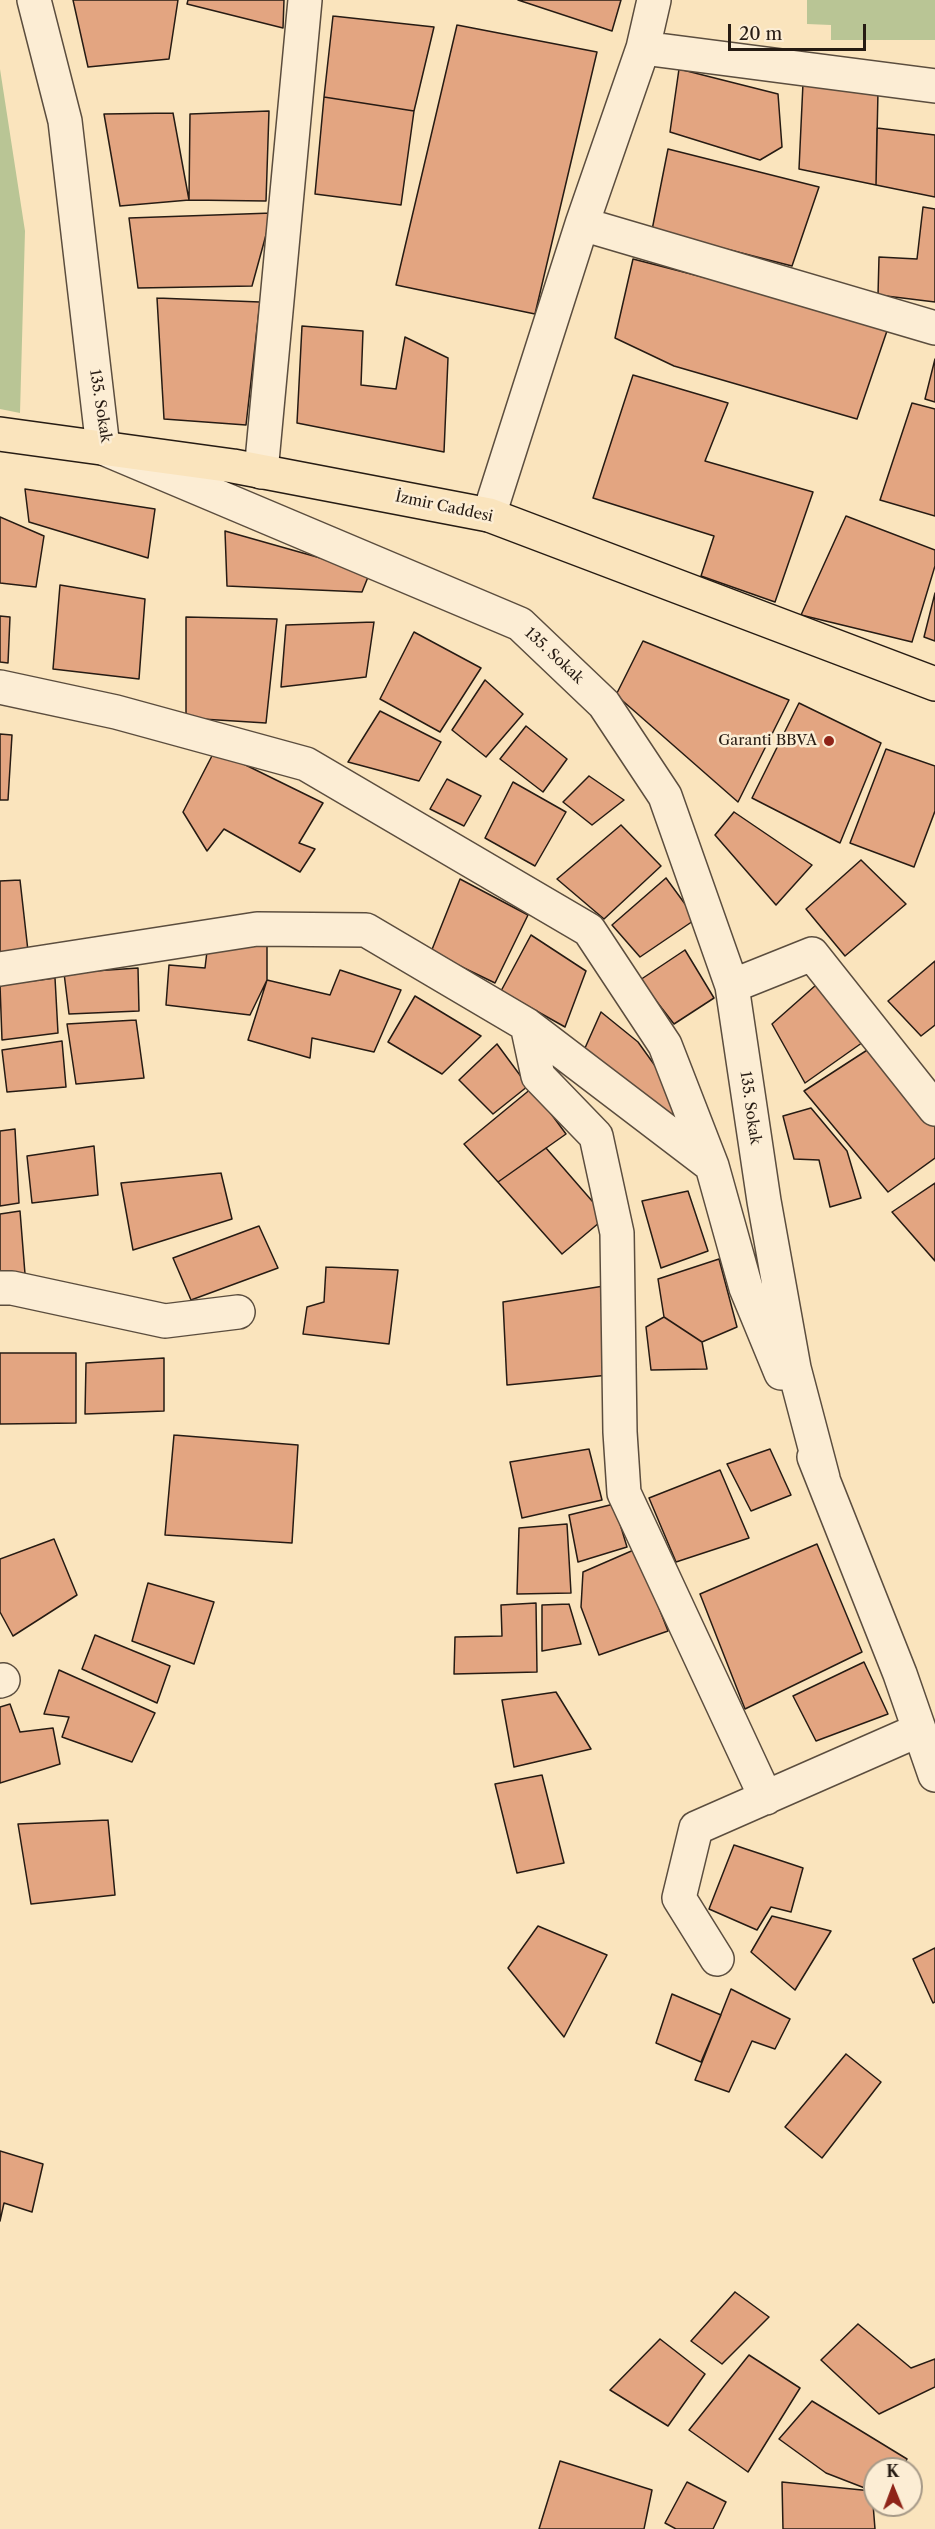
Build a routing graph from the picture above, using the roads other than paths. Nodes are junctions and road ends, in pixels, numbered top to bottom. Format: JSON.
{"nodes":[{"id":1,"x":34,"y":0,"type":"edge"},
{"id":2,"x":306,"y":0,"type":"edge"},
{"id":3,"x":654,"y":0,"type":"edge"},
{"id":4,"x":644,"y":48,"type":"junction"},
{"id":5,"x":935,"y":86,"type":"edge"},
{"id":6,"x":582,"y":224,"type":"junction"},
{"id":7,"x":935,"y":327,"type":"edge"},
{"id":8,"x":0,"y":434,"type":"edge"},
{"id":9,"x":104,"y":448,"type":"junction"},
{"id":10,"x":261,"y":472,"type":"junction"},
{"id":11,"x":489,"y":515,"type":"junction"},
{"id":12,"x":935,"y":684,"type":"edge"},
{"id":13,"x":0,"y":687,"type":"edge"},
{"id":14,"x":0,"y":969,"type":"edge"},
{"id":15,"x":732,"y":986,"type":"junction"},
{"id":16,"x":527,"y":1025,"type":"junction"},
{"id":17,"x":935,"y":1109,"type":"edge"},
{"id":18,"x":712,"y":1166,"type":"junction"},
{"id":19,"x":0,"y":1288,"type":"edge"},
{"id":20,"x":238,"y":1312,"type":"dead end"},
{"id":21,"x":823,"y":1478,"type":"junction"},
{"id":22,"x":919,"y":1730,"type":"junction"},
{"id":23,"x":935,"y":1775,"type":"edge"},
{"id":24,"x":765,"y":1798,"type":"junction"},
{"id":25,"x":717,"y":1959,"type":"dead end"}],
"edges":[{"from":1,"to":9,"type":"street","name":"135. Sokak"},
{"from":2,"to":10,"type":"street"},
{"from":3,"to":4,"type":"street"},
{"from":4,"to":5,"type":"street"},
{"from":4,"to":6,"type":"street"},
{"from":6,"to":7,"type":"street"},
{"from":6,"to":11,"type":"street"},
{"from":8,"to":9,"type":"main road","name":"İzmir Caddesi"},
{"from":9,"to":10,"type":"main road","name":"İzmir Caddesi"},
{"from":9,"to":15,"type":"street","name":"135. Sokak"},
{"from":10,"to":11,"type":"main road","name":"İzmir Caddesi"},
{"from":11,"to":12,"type":"main road","name":"İzmir Caddesi"},
{"from":13,"to":18,"type":"street"},
{"from":14,"to":16,"type":"street"},
{"from":15,"to":17,"type":"street"},
{"from":15,"to":21,"type":"street","name":"135. Sokak"},
{"from":16,"to":18,"type":"street"},
{"from":16,"to":24,"type":"street"},
{"from":18,"to":21,"type":"street"},
{"from":19,"to":20,"type":"street"},
{"from":21,"to":22,"type":"street"},
{"from":22,"to":23,"type":"street"},
{"from":22,"to":24,"type":"street"},
{"from":24,"to":25,"type":"street"}]}
